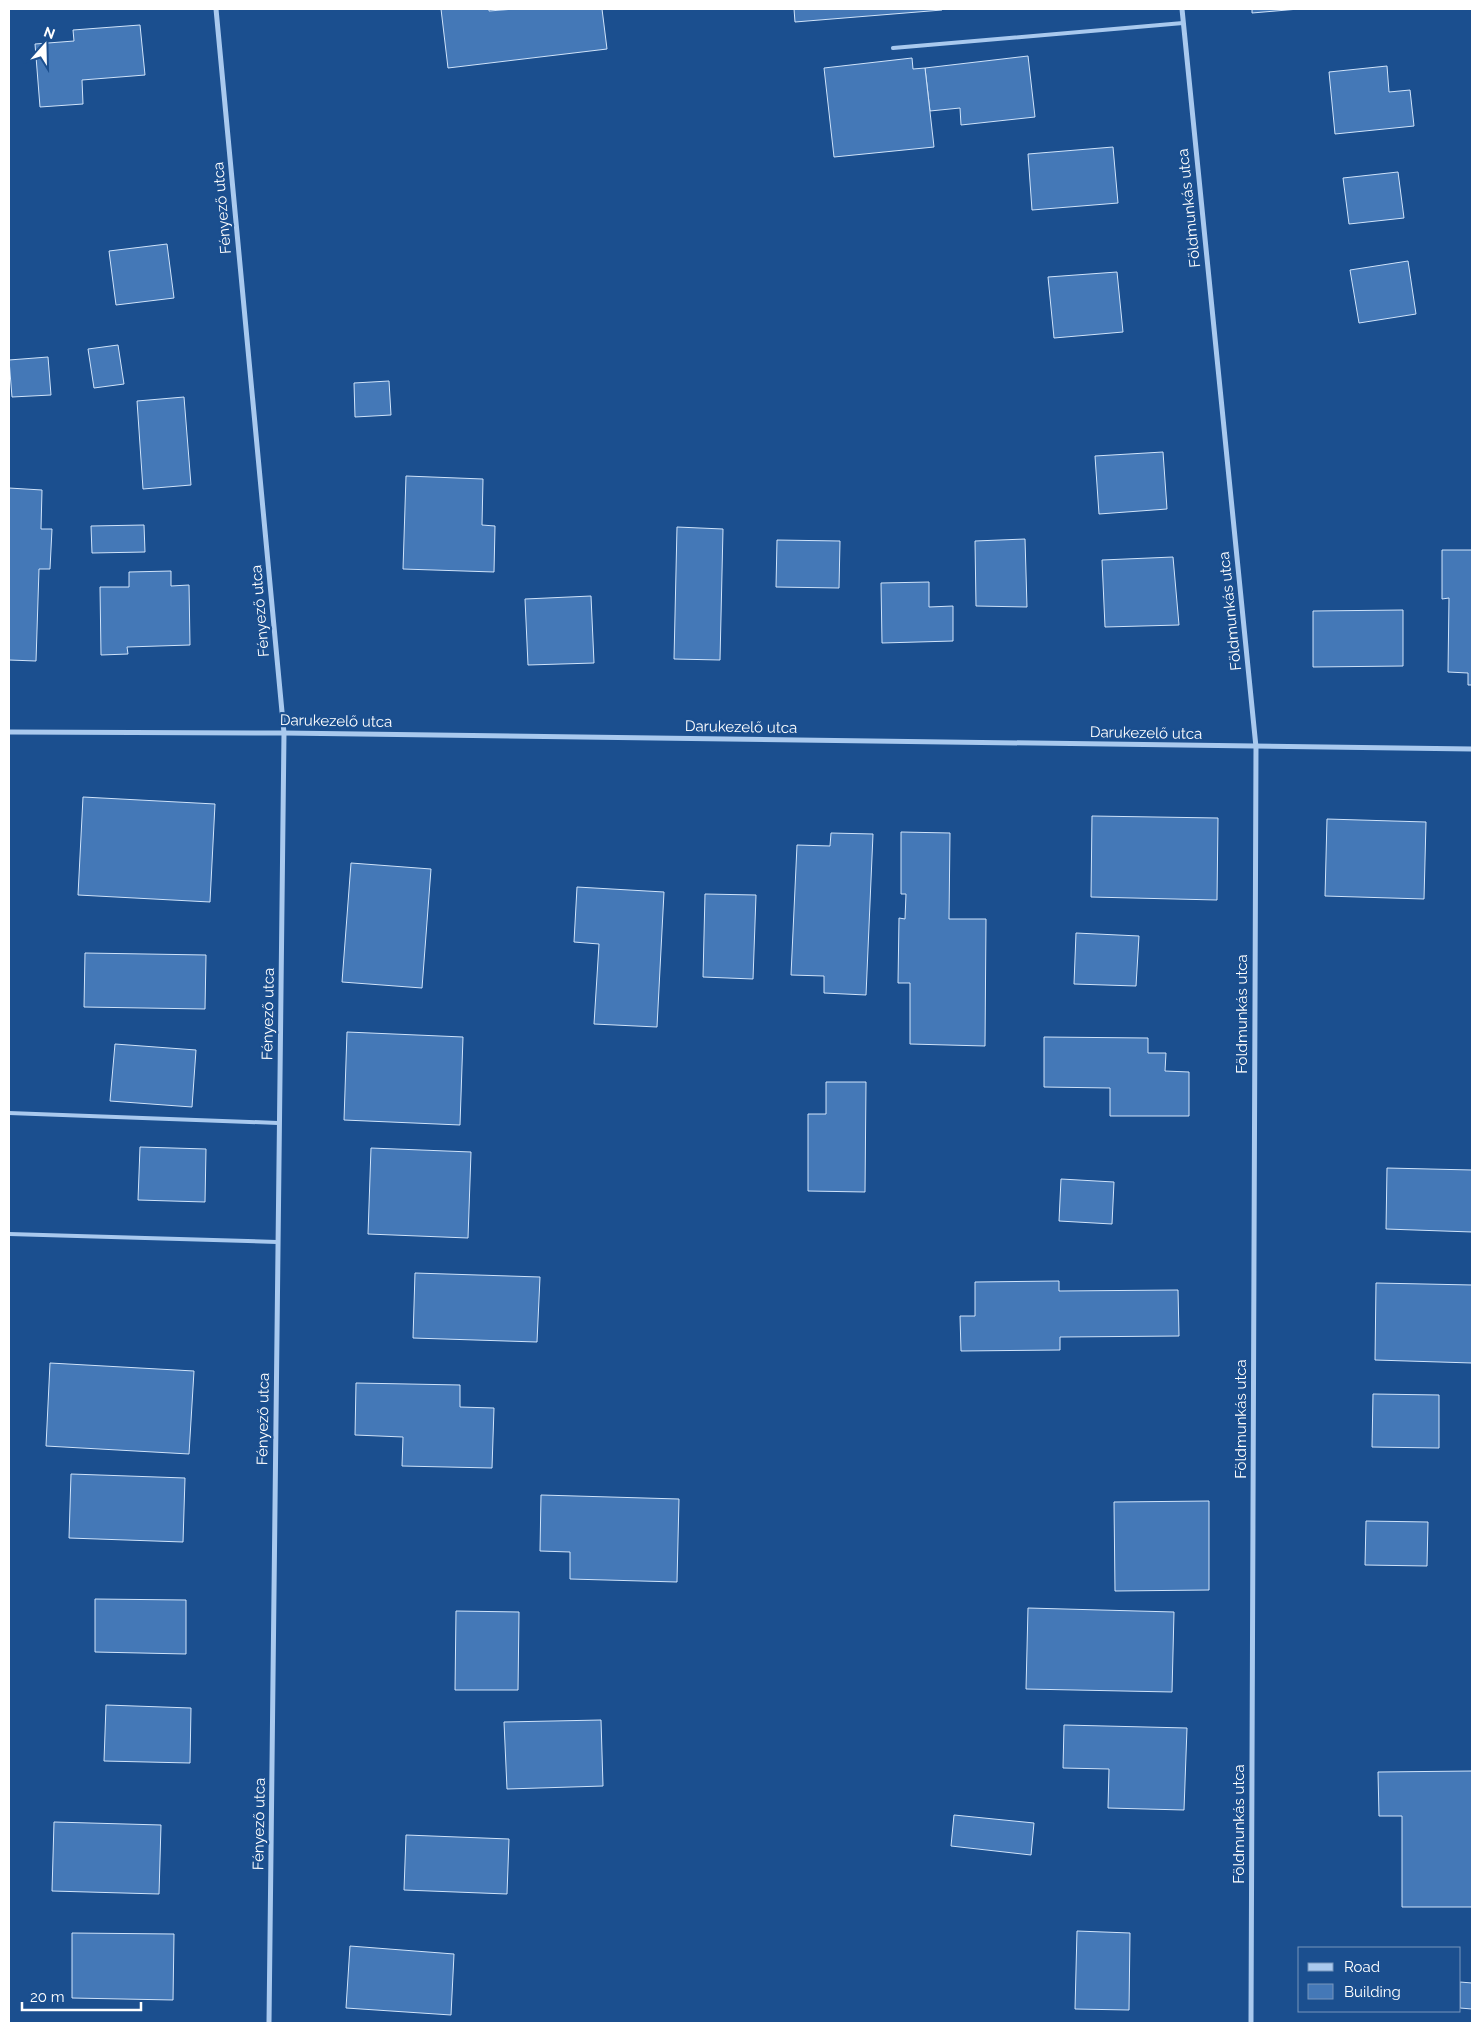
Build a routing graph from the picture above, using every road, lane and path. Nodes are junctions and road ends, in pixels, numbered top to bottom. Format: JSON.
{"nodes":[{"id":1,"x":216,"y":9,"type":"edge"},
{"id":2,"x":1182,"y":9,"type":"edge"},
{"id":3,"x":1183,"y":23,"type":"junction"},
{"id":4,"x":893,"y":48,"type":"dead end"},
{"id":5,"x":9,"y":732,"type":"edge"},
{"id":6,"x":284,"y":733,"type":"junction"},
{"id":7,"x":1256,"y":747,"type":"junction"},
{"id":8,"x":1472,"y":749,"type":"edge"},
{"id":9,"x":9,"y":1113,"type":"edge"},
{"id":10,"x":278,"y":1123,"type":"junction"},
{"id":11,"x":9,"y":1234,"type":"edge"},
{"id":12,"x":277,"y":1242,"type":"junction"},
{"id":13,"x":269,"y":2023,"type":"edge"},
{"id":14,"x":1251,"y":2023,"type":"edge"}],
"edges":[{"from":1,"to":6,"type":"street","name":"Fényező utca"},
{"from":2,"to":3,"type":"street","name":"Földmunkás utca"},
{"from":3,"to":4,"type":"lane"},
{"from":3,"to":7,"type":"street","name":"Földmunkás utca"},
{"from":5,"to":6,"type":"street","name":"Darukezelő utca"},
{"from":6,"to":7,"type":"street","name":"Darukezelő utca"},
{"from":6,"to":10,"type":"street","name":"Fényező utca"},
{"from":7,"to":8,"type":"street","name":"Darukezelő utca"},
{"from":7,"to":14,"type":"street","name":"Földmunkás utca"},
{"from":9,"to":10,"type":"lane"},
{"from":10,"to":12,"type":"street","name":"Fényező utca"},
{"from":11,"to":12,"type":"lane"},
{"from":12,"to":13,"type":"street","name":"Fényező utca"}]}
